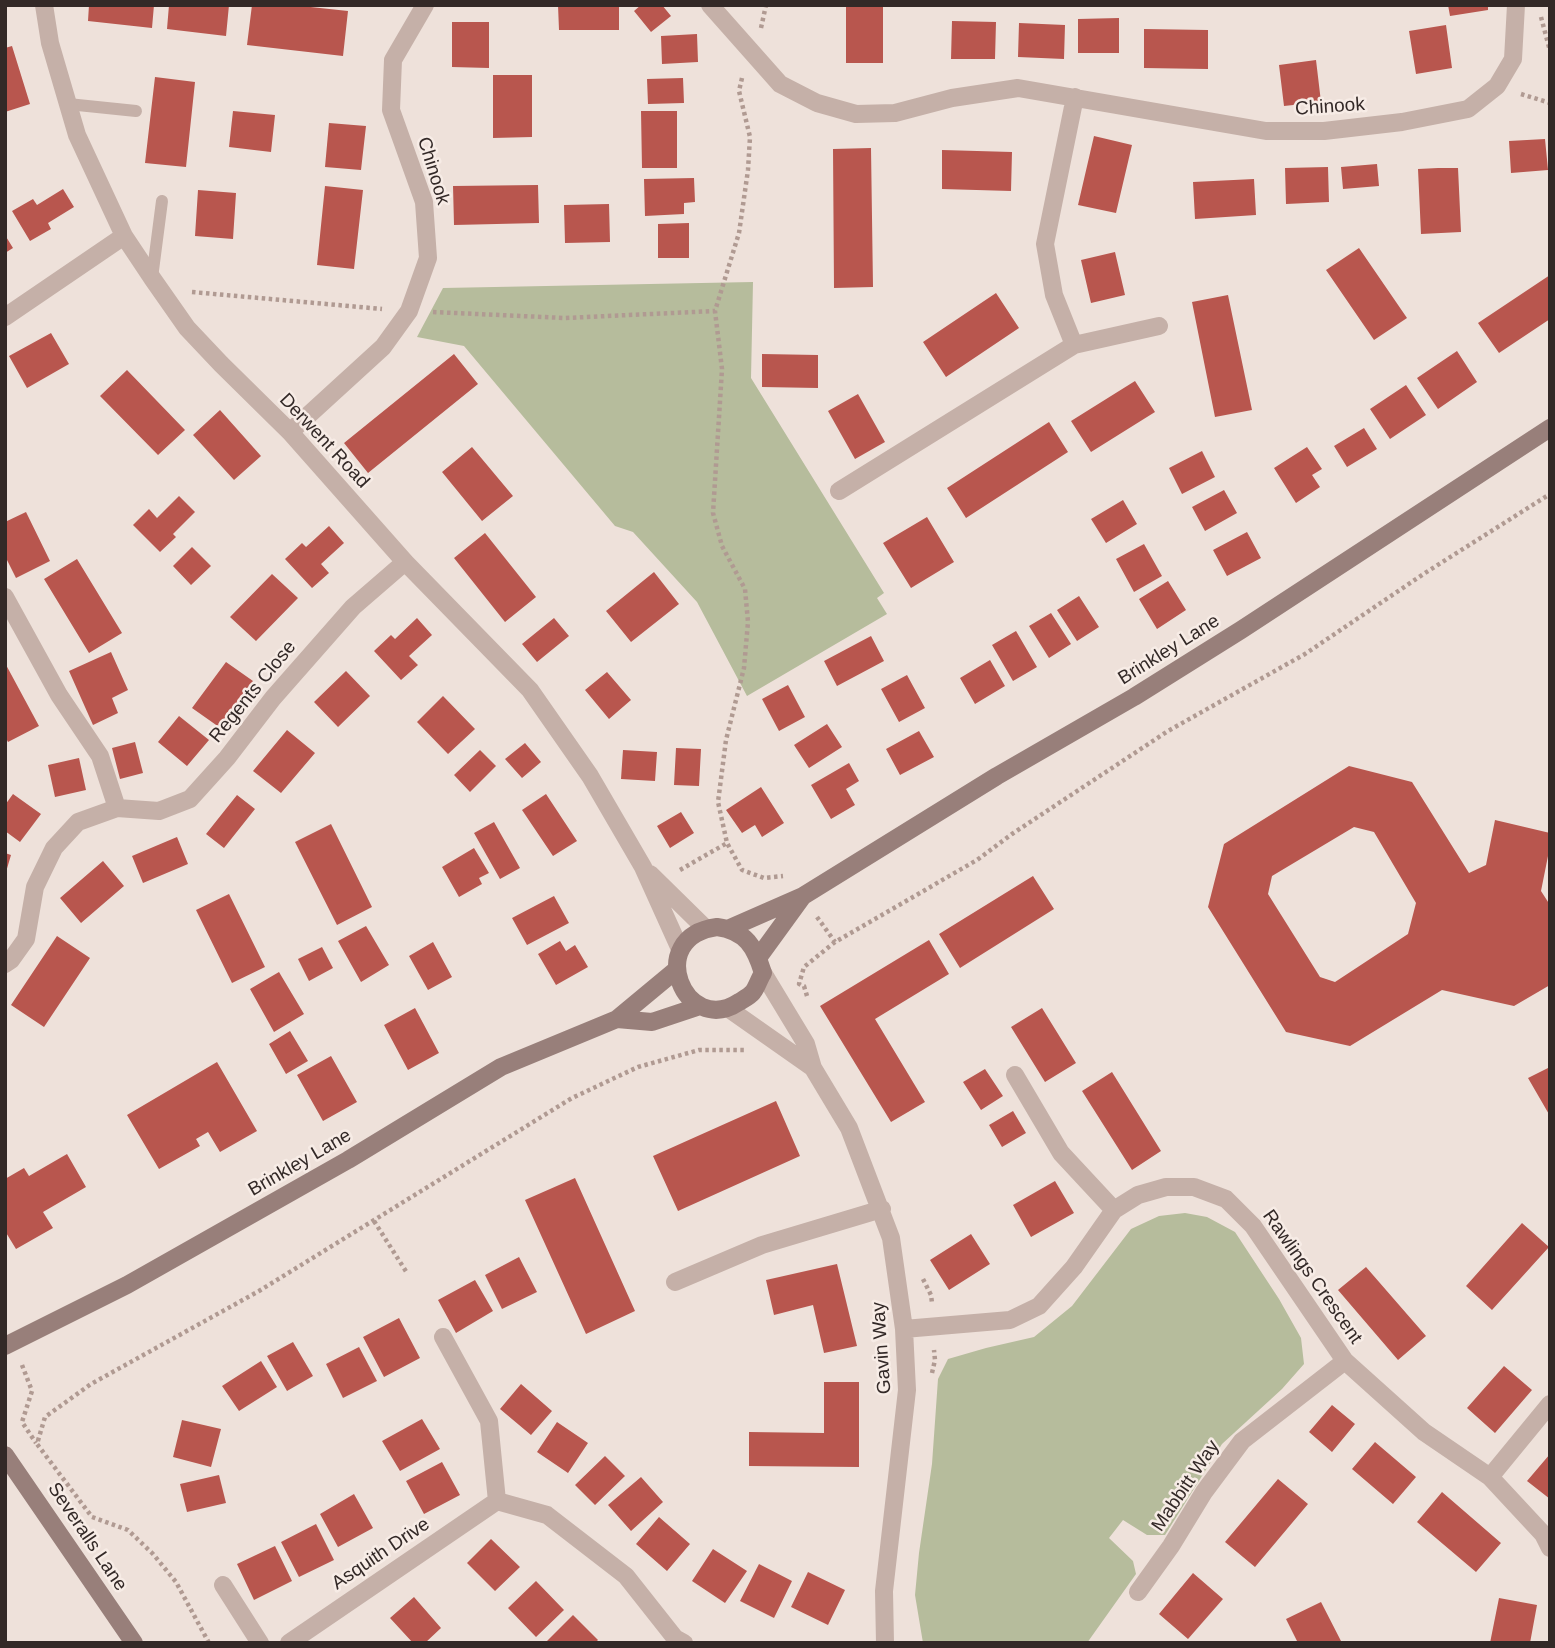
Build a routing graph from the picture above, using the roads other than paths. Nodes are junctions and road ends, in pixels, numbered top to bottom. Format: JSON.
{"nodes":[{"id":1,"x":44,"y":5,"type":"edge"},
{"id":2,"x":425,"y":5,"type":"edge"},
{"id":3,"x":710,"y":5,"type":"edge"},
{"id":4,"x":1516,"y":5,"type":"edge"},
{"id":5,"x":1075,"y":97,"type":"junction"},
{"id":6,"x":68,"y":104,"type":"junction"},
{"id":7,"x":136,"y":111,"type":"dead end"},
{"id":8,"x":162,"y":201,"type":"dead end"},
{"id":9,"x":124,"y":236,"type":"junction"},
{"id":10,"x":152,"y":278,"type":"junction"},
{"id":11,"x":5,"y":317,"type":"edge"},
{"id":12,"x":1159,"y":326,"type":"dead end"},
{"id":13,"x":1074,"y":345,"type":"junction"},
{"id":14,"x":1550,"y":428,"type":"edge"},
{"id":15,"x":290,"y":432,"type":"junction"},
{"id":16,"x":839,"y":491,"type":"dead end"},
{"id":17,"x":405,"y":562,"type":"junction"},
{"id":18,"x":5,"y":597,"type":"edge"},
{"id":19,"x":117,"y":808,"type":"junction"},
{"id":20,"x":643,"y":867,"type":"junction"},
{"id":21,"x":803,"y":896,"type":"junction"},
{"id":22,"x":705,"y":928,"type":"junction"},
{"id":23,"x":730,"y":929,"type":"junction"},
{"id":24,"x":680,"y":949,"type":"junction"},
{"id":25,"x":5,"y":964,"type":"edge"},
{"id":26,"x":760,"y":965,"type":"junction"},
{"id":27,"x":676,"y":970,"type":"junction"},
{"id":28,"x":700,"y":1006,"type":"junction"},
{"id":29,"x":729,"y":1009,"type":"junction"},
{"id":30,"x":617,"y":1019,"type":"junction"},
{"id":31,"x":813,"y":1068,"type":"junction"},
{"id":32,"x":1015,"y":1075,"type":"dead end"},
{"id":33,"x":881,"y":1209,"type":"junction"},
{"id":34,"x":1114,"y":1210,"type":"junction"},
{"id":35,"x":675,"y":1282,"type":"dead end"},
{"id":36,"x":904,"y":1329,"type":"junction"},
{"id":37,"x":443,"y":1337,"type":"dead end"},
{"id":38,"x":10,"y":1345,"type":"edge"},
{"id":39,"x":1345,"y":1361,"type":"junction"},
{"id":40,"x":1550,"y":1404,"type":"edge"},
{"id":41,"x":5,"y":1455,"type":"edge"},
{"id":42,"x":1490,"y":1477,"type":"junction"},
{"id":43,"x":497,"y":1501,"type":"junction"},
{"id":44,"x":1550,"y":1548,"type":"edge"},
{"id":45,"x":223,"y":1585,"type":"dead end"},
{"id":46,"x":1138,"y":1592,"type":"dead end"},
{"id":47,"x":134,"y":1643,"type":"edge"},
{"id":48,"x":260,"y":1643,"type":"edge"},
{"id":49,"x":289,"y":1643,"type":"edge"},
{"id":50,"x":684,"y":1643,"type":"edge"},
{"id":51,"x":885,"y":1643,"type":"edge"}],
"edges":[{"from":1,"to":6,"type":"street","name":"Derwent Road"},
{"from":2,"to":15,"type":"street","name":"Chinook"},
{"from":3,"to":5,"type":"street","name":"Chinook"},
{"from":4,"to":5,"type":"street","name":"Chinook"},
{"from":5,"to":13,"type":"street"},
{"from":6,"to":7,"type":"lane"},
{"from":6,"to":9,"type":"street","name":"Derwent Road"},
{"from":8,"to":10,"type":"lane"},
{"from":9,"to":10,"type":"street","name":"Derwent Road"},
{"from":9,"to":11,"type":"street"},
{"from":10,"to":15,"type":"street","name":"Derwent Road"},
{"from":12,"to":13,"type":"street"},
{"from":13,"to":16,"type":"street"},
{"from":14,"to":21,"type":"street","name":"Brinkley Lane"},
{"from":15,"to":17,"type":"street","name":"Derwent Road"},
{"from":17,"to":19,"type":"street","name":"Regents Close"},
{"from":17,"to":20,"type":"street","name":"Derwent Road"},
{"from":18,"to":19,"type":"street"},
{"from":19,"to":25,"type":"street","name":"Regents Close"},
{"from":20,"to":22,"type":"street","name":"Derwent Road"},
{"from":20,"to":24,"type":"street","name":"Derwent Road"},
{"from":21,"to":23,"type":"street","name":"Brinkley Lane"},
{"from":21,"to":26,"type":"street","name":"Brinkley Lane"},
{"from":22,"to":23,"type":"street","name":"Brinkley Lane"},
{"from":22,"to":24,"type":"street"},
{"from":23,"to":26,"type":"street"},
{"from":24,"to":27,"type":"street"},
{"from":26,"to":29,"type":"street","name":"Brinkley Lane"},
{"from":26,"to":31,"type":"street"},
{"from":27,"to":28,"type":"street"},
{"from":27,"to":30,"type":"street","name":"Brinkley Lane"},
{"from":28,"to":29,"type":"street","name":"Brinkley Lane"},
{"from":28,"to":30,"type":"street","name":"Brinkley Lane"},
{"from":29,"to":31,"type":"street"},
{"from":30,"to":38,"type":"street","name":"Brinkley Lane"},
{"from":31,"to":33,"type":"street","name":"Gavin Way"},
{"from":32,"to":34,"type":"street"},
{"from":33,"to":35,"type":"street"},
{"from":33,"to":36,"type":"street","name":"Gavin Way"},
{"from":34,"to":36,"type":"street","name":"Rawlings Crescent"},
{"from":34,"to":39,"type":"street","name":"Rawlings Crescent"},
{"from":36,"to":51,"type":"street","name":"Gavin Way"},
{"from":37,"to":43,"type":"street"},
{"from":39,"to":42,"type":"street","name":"Rawlings Crescent"},
{"from":39,"to":46,"type":"street","name":"Mabbitt Way"},
{"from":40,"to":42,"type":"street"},
{"from":41,"to":47,"type":"street","name":"Severalls Lane"},
{"from":42,"to":44,"type":"street","name":"Rawlings Crescent"},
{"from":43,"to":49,"type":"street","name":"Asquith Drive"},
{"from":43,"to":50,"type":"street"},
{"from":45,"to":48,"type":"street"}]}
